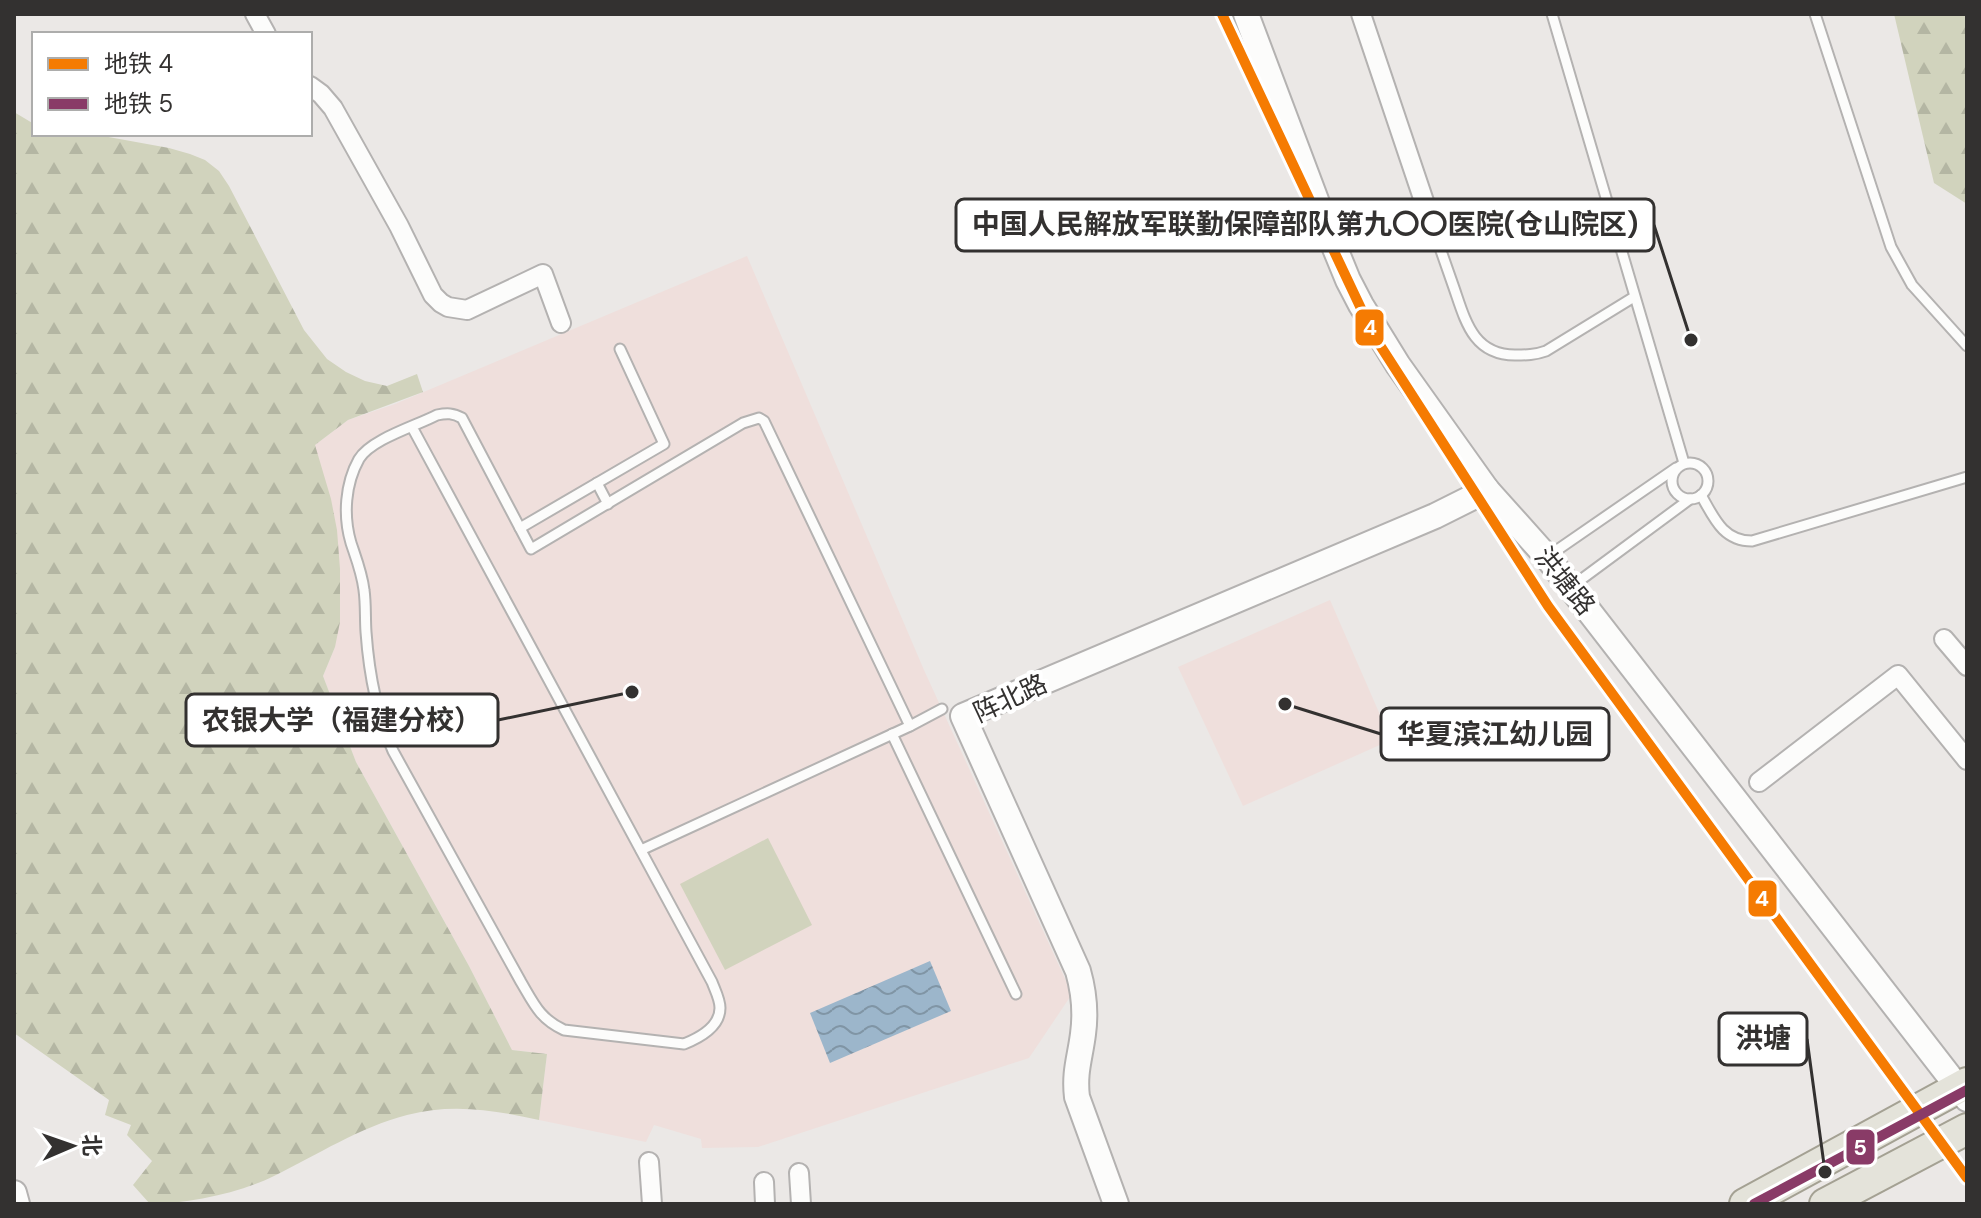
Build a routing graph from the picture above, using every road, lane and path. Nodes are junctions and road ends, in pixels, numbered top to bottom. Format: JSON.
{"nodes":[{"id":1,"x":255,"y":14,"type":"edge"},
{"id":2,"x":1246,"y":14,"type":"edge"},
{"id":3,"x":1361,"y":14,"type":"edge"},
{"id":4,"x":1552,"y":14,"type":"edge"},
{"id":5,"x":1815,"y":14,"type":"edge"},
{"id":6,"x":265,"y":32,"type":"edge"},
{"id":7,"x":312,"y":87,"type":"edge"},
{"id":8,"x":1432,"y":225,"type":"joint"},
{"id":9,"x":1634,"y":297,"type":"junction"},
{"id":10,"x":561,"y":323,"type":"dead end"},
{"id":11,"x":1967,"y":346,"type":"edge"},
{"id":12,"x":620,"y":349,"type":"dead end"},
{"id":13,"x":412,"y":427,"type":"junction"},
{"id":14,"x":1680,"y":466,"type":"junction"},
{"id":15,"x":1967,"y":477,"type":"edge"},
{"id":16,"x":597,"y":483,"type":"junction"},
{"id":17,"x":1487,"y":490,"type":"junction"},
{"id":18,"x":1701,"y":495,"type":"junction"},
{"id":19,"x":1690,"y":499,"type":"junction"},
{"id":20,"x":608,"y":504,"type":"junction"},
{"id":21,"x":520,"y":528,"type":"junction"},
{"id":22,"x":1547,"y":557,"type":"junction"},
{"id":23,"x":1571,"y":587,"type":"junction"},
{"id":24,"x":1944,"y":639,"type":"dead end"},
{"id":25,"x":1967,"y":666,"type":"edge"},
{"id":26,"x":942,"y":709,"type":"dead end"},
{"id":27,"x":910,"y":726,"type":"junction"},
{"id":28,"x":892,"y":734,"type":"junction"},
{"id":29,"x":1960,"y":736,"type":"edge"},
{"id":30,"x":1967,"y":760,"type":"edge"},
{"id":31,"x":1759,"y":782,"type":"dead end"},
{"id":32,"x":641,"y":850,"type":"junction"},
{"id":33,"x":1016,"y":994,"type":"dead end"},
{"id":34,"x":1964,"y":1090,"type":"edge"},
{"id":35,"x":1967,"y":1129,"type":"edge"},
{"id":36,"x":649,"y":1162,"type":"dead end"},
{"id":37,"x":799,"y":1173,"type":"dead end"},
{"id":38,"x":764,"y":1182,"type":"dead end"},
{"id":39,"x":14,"y":1193,"type":"edge"},
{"id":40,"x":17,"y":1204,"type":"edge"},
{"id":41,"x":652,"y":1204,"type":"edge"},
{"id":42,"x":765,"y":1204,"type":"edge"},
{"id":43,"x":801,"y":1204,"type":"edge"},
{"id":44,"x":1116,"y":1204,"type":"edge"},
{"id":45,"x":1745,"y":1204,"type":"edge"},
{"id":46,"x":1825,"y":1204,"type":"edge"}],
"edges":[{"from":1,"to":6,"type":"street"},
{"from":2,"to":17,"type":"street","name":"洪塘路"},
{"from":3,"to":8,"type":"street"},
{"from":4,"to":9,"type":"lane"},
{"from":5,"to":11,"type":"lane"},
{"from":7,"to":10,"type":"street"},
{"from":8,"to":9,"type":"lane"},
{"from":9,"to":14,"type":"lane"},
{"from":12,"to":16,"type":"lane"},
{"from":13,"to":21,"type":"lane"},
{"from":13,"to":32,"type":"lane"},
{"from":13,"to":32,"type":"lane"},
{"from":14,"to":18,"type":"lane"},
{"from":14,"to":19,"type":"lane"},
{"from":14,"to":22,"type":"lane"},
{"from":15,"to":18,"type":"lane"},
{"from":16,"to":20,"type":"lane"},
{"from":16,"to":21,"type":"lane"},
{"from":17,"to":22,"type":"street","name":"洪塘路"},
{"from":17,"to":44,"type":"street","name":"阵北路"},
{"from":18,"to":19,"type":"lane"},
{"from":19,"to":23,"type":"lane"},
{"from":20,"to":21,"type":"lane"},
{"from":20,"to":27,"type":"lane"},
{"from":22,"to":23,"type":"street","name":"洪塘路"},
{"from":23,"to":34,"type":"street","name":"洪塘路"},
{"from":24,"to":25,"type":"street"},
{"from":26,"to":27,"type":"lane"},
{"from":27,"to":28,"type":"lane"},
{"from":28,"to":32,"type":"lane"},
{"from":28,"to":33,"type":"lane"},
{"from":29,"to":30,"type":"street"},
{"from":29,"to":31,"type":"street"},
{"from":34,"to":45,"type":"main road"},
{"from":35,"to":46,"type":"main road"},
{"from":36,"to":41,"type":"street"},
{"from":37,"to":43,"type":"street"},
{"from":38,"to":42,"type":"street"},
{"from":39,"to":40,"type":"street"}]}
